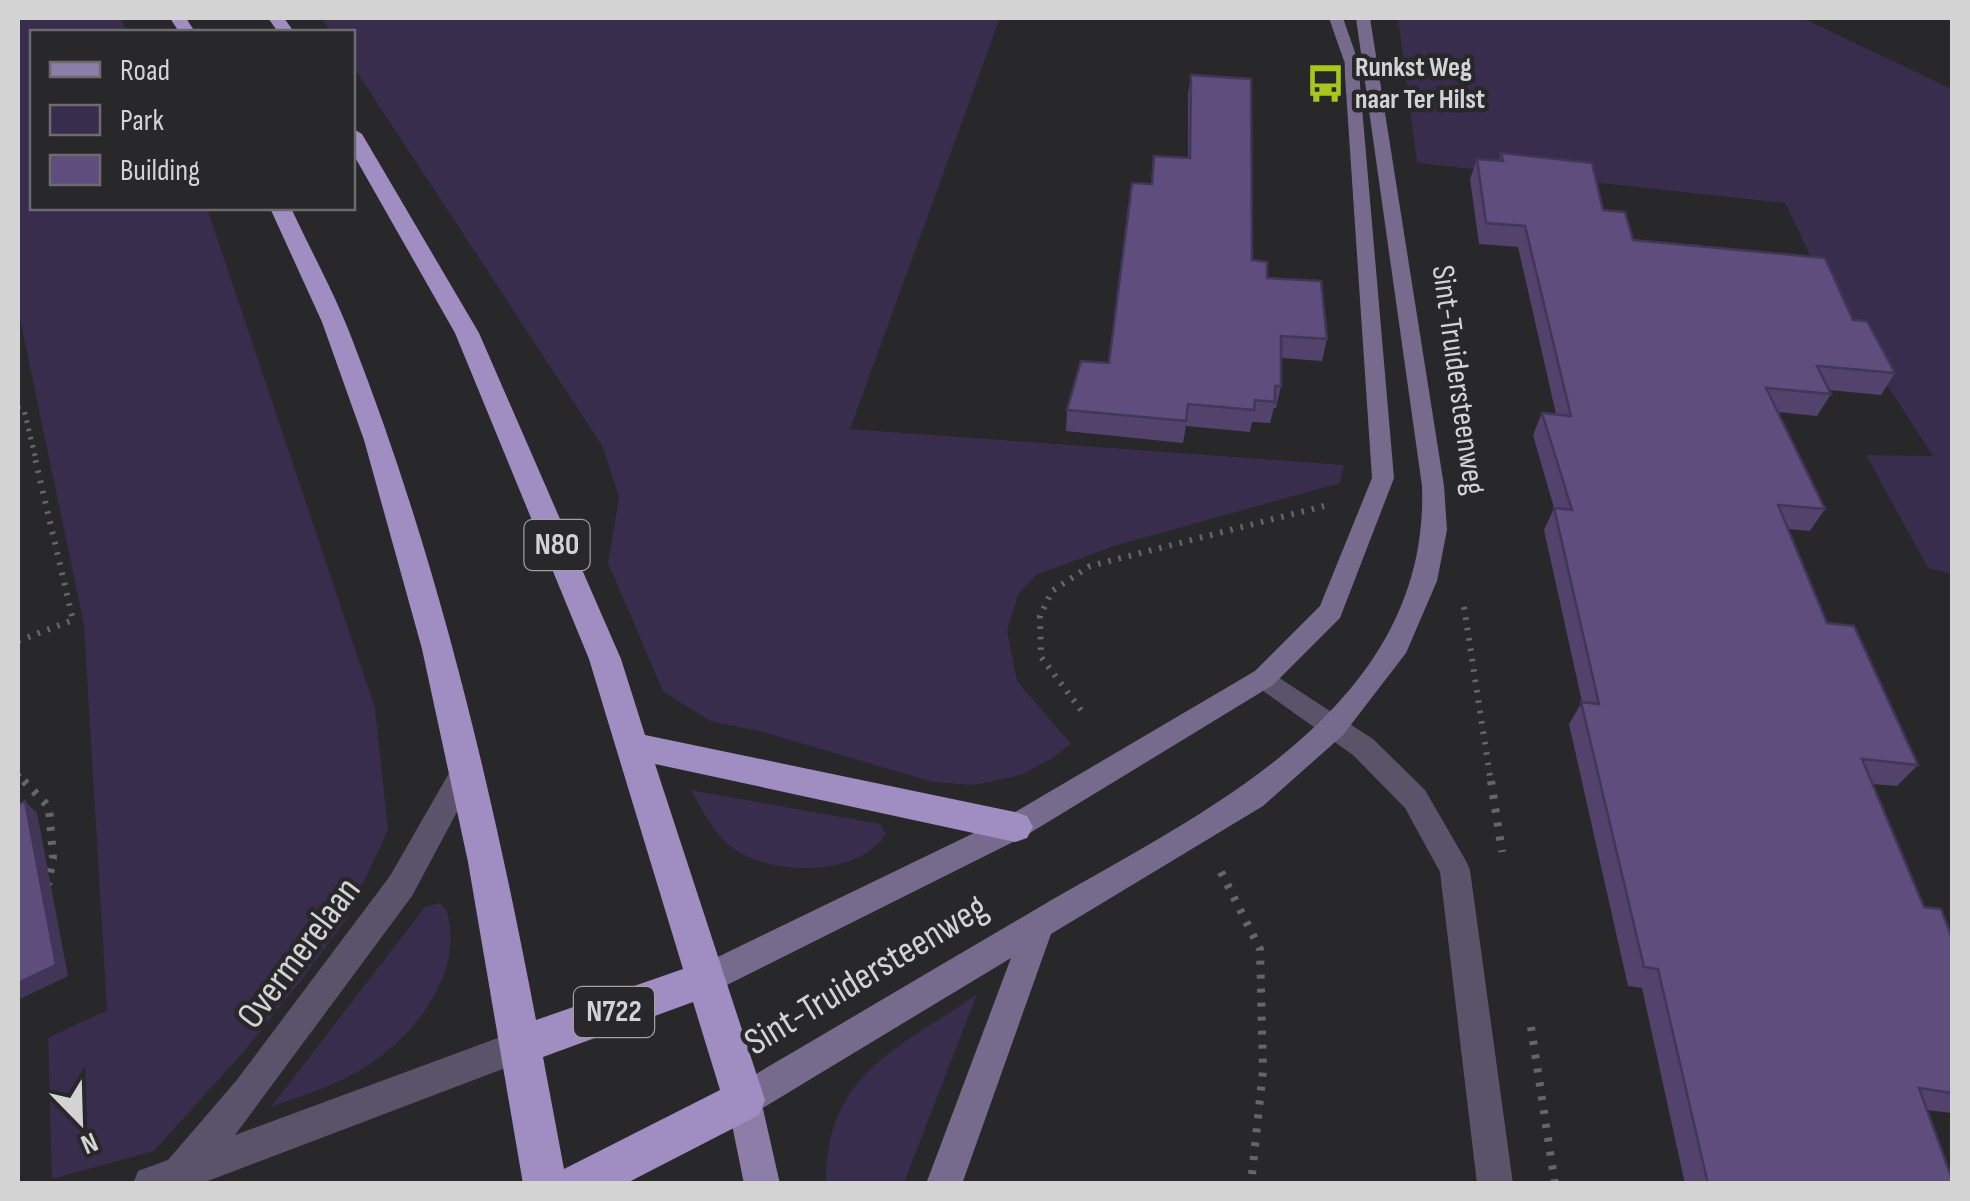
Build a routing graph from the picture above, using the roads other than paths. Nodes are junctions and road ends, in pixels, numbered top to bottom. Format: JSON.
{"nodes":[{"id":1,"x":1336,"y":18,"type":"edge"},
{"id":2,"x":1363,"y":18,"type":"edge"},
{"id":3,"x":355,"y":139,"type":"edge"},
{"id":4,"x":281,"y":210,"type":"edge"},
{"id":5,"x":1264,"y":678,"type":"junction"},
{"id":6,"x":1332,"y":727,"type":"junction"},
{"id":7,"x":630,"y":745,"type":"junction"},
{"id":8,"x":466,"y":769,"type":"junction"},
{"id":9,"x":1015,"y":828,"type":"junction"},
{"id":10,"x":1039,"y":924,"type":"junction"},
{"id":11,"x":706,"y":979,"type":"junction"},
{"id":12,"x":522,"y":1045,"type":"junction"},
{"id":13,"x":744,"y":1100,"type":"junction"},
{"id":14,"x":166,"y":1178,"type":"edge"},
{"id":15,"x":545,"y":1184,"type":"edge"},
{"id":16,"x":579,"y":1184,"type":"edge"},
{"id":17,"x":762,"y":1184,"type":"edge"},
{"id":18,"x":944,"y":1184,"type":"edge"},
{"id":19,"x":1495,"y":1184,"type":"edge"}],
"edges":[{"from":1,"to":5,"type":"main road","name":"Sint-Truidersteenweg","number":"N722"},
{"from":2,"to":6,"type":"main road","name":"Sint-Truidersteenweg"},
{"from":3,"to":7,"type":"highway","number":"N80"},
{"from":4,"to":8,"type":"highway"},
{"from":5,"to":6,"type":"street"},
{"from":5,"to":9,"type":"main road","name":"Sint-Truidersteenweg","number":"N722"},
{"from":6,"to":10,"type":"main road","name":"Sint-Truidersteenweg"},
{"from":6,"to":19,"type":"street"},
{"from":7,"to":9,"type":"highway"},
{"from":7,"to":11,"type":"highway","number":"N80"},
{"from":8,"to":12,"type":"highway"},
{"from":8,"to":14,"type":"street","name":"Overmerelaan"},
{"from":9,"to":11,"type":"main road","name":"Sint-Truidersteenweg","number":"N722"},
{"from":10,"to":13,"type":"main road","name":"Sint-Truidersteenweg"},
{"from":10,"to":18,"type":"main road"},
{"from":11,"to":12,"type":"highway","name":"Sint-Truidersteenweg","number":"N722"},
{"from":11,"to":13,"type":"highway","name":"Sint-Truidersteenweg","number":"N80"},
{"from":12,"to":14,"type":"street","name":"Overmerelaan"},
{"from":12,"to":15,"type":"highway"},
{"from":13,"to":16,"type":"highway","name":"Sint-Truidersteenweg"},
{"from":13,"to":17,"type":"main road","name":"Sint-Truidersteenweg","number":"N80"}]}
